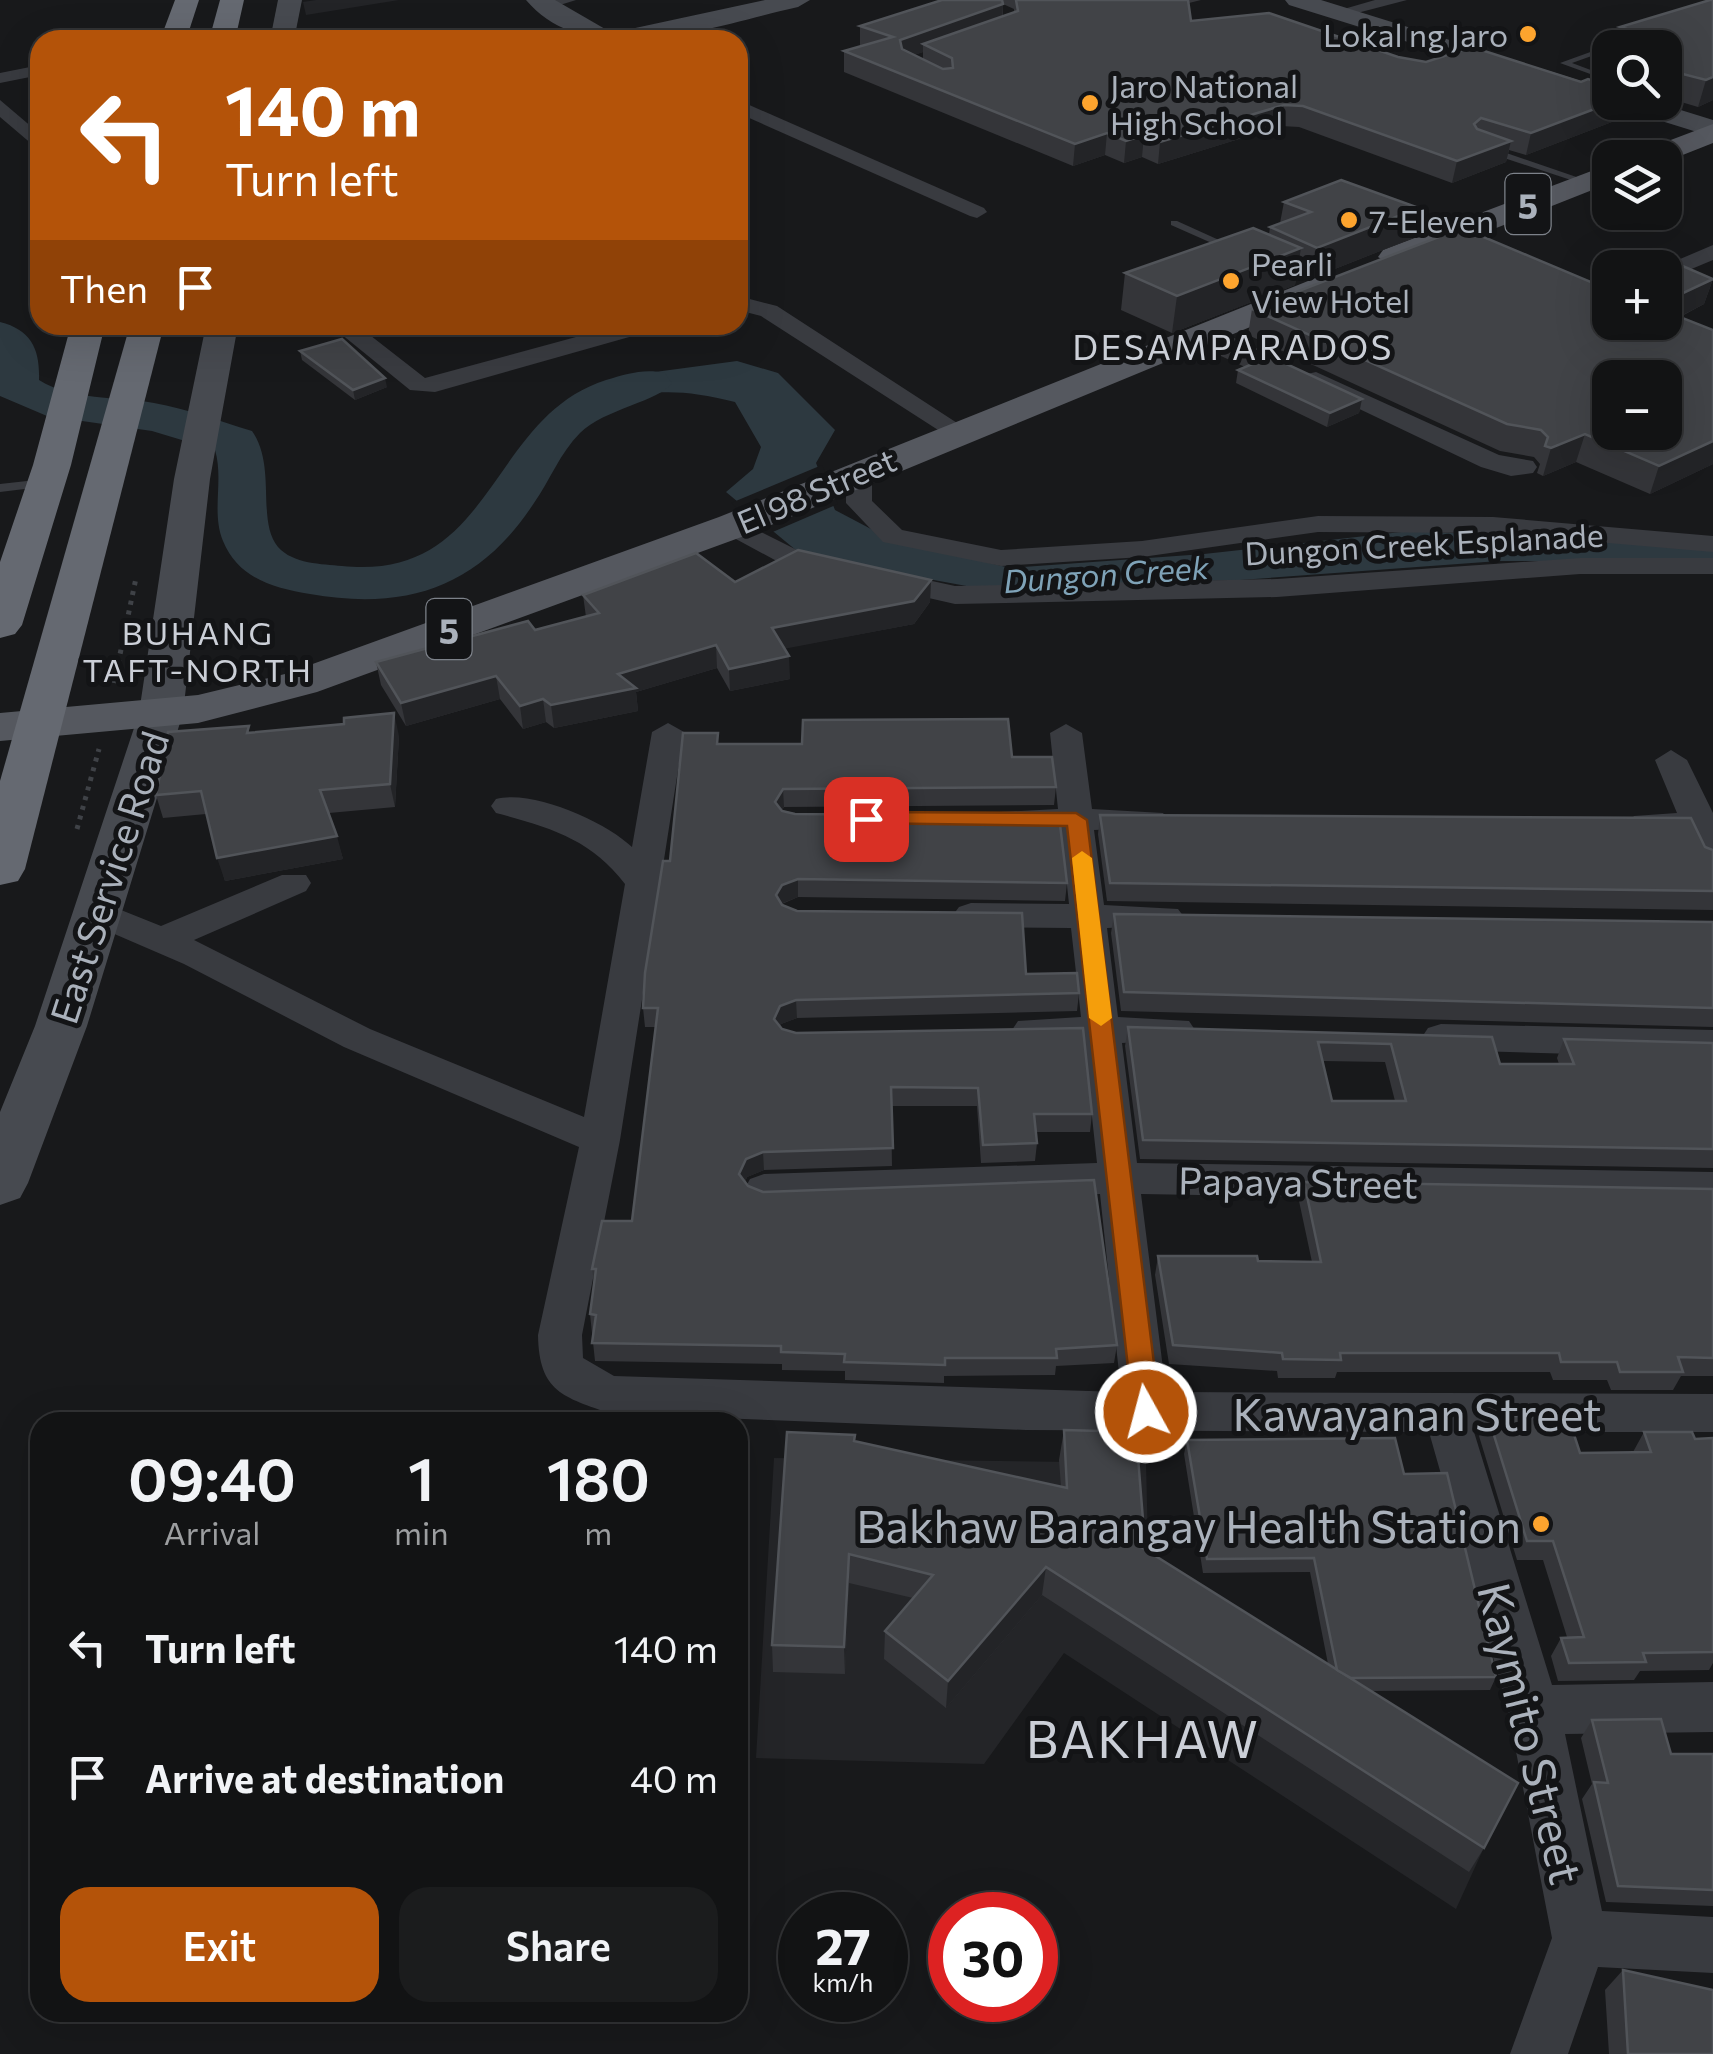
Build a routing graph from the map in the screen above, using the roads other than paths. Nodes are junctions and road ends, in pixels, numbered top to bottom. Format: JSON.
{"nodes":[{"id":1,"x":188,"y":0,"type":"edge"},
{"id":2,"x":232,"y":0,"type":"edge"},
{"id":3,"x":290,"y":0,"type":"edge"},
{"id":4,"x":798,"y":0,"type":"edge"},
{"id":5,"x":1297,"y":0,"type":"edge"},
{"id":6,"x":1399,"y":0,"type":"edge"},
{"id":7,"x":550,"y":2,"type":"edge"},
{"id":8,"x":1338,"y":13,"type":"junction"},
{"id":9,"x":177,"y":30,"type":"edge"},
{"id":10,"x":224,"y":30,"type":"edge"},
{"id":11,"x":284,"y":30,"type":"edge"},
{"id":12,"x":593,"y":30,"type":"edge"},
{"id":13,"x":656,"y":30,"type":"edge"},
{"id":14,"x":1592,"y":54,"type":"edge"},
{"id":15,"x":30,"y":72,"type":"edge"},
{"id":16,"x":1592,"y":76,"type":"edge"},
{"id":17,"x":0,"y":78,"type":"edge"},
{"id":18,"x":1592,"y":84,"type":"edge"},
{"id":19,"x":0,"y":106,"type":"edge"},
{"id":20,"x":748,"y":110,"type":"edge"},
{"id":21,"x":1680,"y":120,"type":"edge"},
{"id":22,"x":1713,"y":131,"type":"edge"},
{"id":23,"x":30,"y":135,"type":"edge"},
{"id":24,"x":1682,"y":144,"type":"edge"},
{"id":25,"x":1478,"y":146,"type":"edge"},
{"id":26,"x":1592,"y":175,"type":"edge"},
{"id":27,"x":1592,"y":180,"type":"edge"},
{"id":28,"x":1378,"y":210,"type":"edge"},
{"id":29,"x":977,"y":212,"type":"dead end"},
{"id":30,"x":1174,"y":222,"type":"dead end"},
{"id":31,"x":1438,"y":246,"type":"junction"},
{"id":32,"x":1480,"y":251,"type":"edge"},
{"id":33,"x":1713,"y":252,"type":"edge"},
{"id":34,"x":1246,"y":255,"type":"edge"},
{"id":35,"x":1682,"y":266,"type":"edge"},
{"id":36,"x":748,"y":306,"type":"edge"},
{"id":37,"x":86,"y":335,"type":"edge"},
{"id":38,"x":146,"y":335,"type":"edge"},
{"id":39,"x":220,"y":335,"type":"edge"},
{"id":40,"x":355,"y":335,"type":"edge"},
{"id":41,"x":575,"y":335,"type":"edge"},
{"id":42,"x":610,"y":335,"type":"edge"},
{"id":43,"x":585,"y":342,"type":"junction"},
{"id":44,"x":1300,"y":371,"type":"edge"},
{"id":45,"x":958,"y":432,"type":"junction"},
{"id":46,"x":1517,"y":468,"type":"dead end"},
{"id":47,"x":859,"y":472,"type":"junction"},
{"id":48,"x":48,"y":474,"type":"junction"},
{"id":49,"x":0,"y":488,"type":"edge"},
{"id":50,"x":732,"y":526,"type":"junction"},
{"id":51,"x":1713,"y":544,"type":"edge"},
{"id":52,"x":1713,"y":566,"type":"edge"},
{"id":53,"x":2,"y":615,"type":"edge"},
{"id":54,"x":161,"y":713,"type":"junction"},
{"id":55,"x":19,"y":726,"type":"edge"},
{"id":56,"x":668,"y":732,"type":"dead end"},
{"id":57,"x":1066,"y":733,"type":"dead end"},
{"id":58,"x":1670,"y":760,"type":"dead end"},
{"id":59,"x":508,"y":806,"type":"dead end"},
{"id":60,"x":983,"y":819,"type":"edge"},
{"id":61,"x":1076,"y":820,"type":"junction"},
{"id":62,"x":1193,"y":820,"type":"edge"},
{"id":63,"x":1620,"y":822,"type":"edge"},
{"id":64,"x":1706,"y":823,"type":"edge"},
{"id":65,"x":1713,"y":856,"type":"edge"},
{"id":66,"x":0,"y":869,"type":"edge"},
{"id":67,"x":640,"y":879,"type":"junction"},
{"id":68,"x":294,"y":882,"type":"dead end"},
{"id":69,"x":94,"y":912,"type":"junction"},
{"id":70,"x":934,"y":914,"type":"edge"},
{"id":71,"x":1090,"y":916,"type":"junction"},
{"id":72,"x":1207,"y":918,"type":"edge"},
{"id":73,"x":163,"y":939,"type":"junction"},
{"id":74,"x":1102,"y":1028,"type":"junction"},
{"id":75,"x":988,"y":1030,"type":"edge"},
{"id":76,"x":1220,"y":1031,"type":"edge"},
{"id":77,"x":1398,"y":1036,"type":"edge"},
{"id":78,"x":1713,"y":1044,"type":"edge"},
{"id":79,"x":600,"y":1140,"type":"junction"},
{"id":80,"x":1116,"y":1178,"type":"junction"},
{"id":81,"x":0,"y":1184,"type":"edge"},
{"id":82,"x":1713,"y":1188,"type":"edge"},
{"id":83,"x":764,"y":1190,"type":"edge"},
{"id":84,"x":1445,"y":1410,"type":"junction"},
{"id":85,"x":1146,"y":1412,"type":"junction"},
{"id":86,"x":1713,"y":1413,"type":"edge"},
{"id":87,"x":1713,"y":1708,"type":"edge"},
{"id":88,"x":1534,"y":1710,"type":"junction"},
{"id":89,"x":1580,"y":1938,"type":"junction"},
{"id":90,"x":1713,"y":1946,"type":"edge"},
{"id":91,"x":1540,"y":2054,"type":"edge"}],
"edges":[{"from":1,"to":9,"type":"highway"},
{"from":2,"to":10,"type":"highway"},
{"from":3,"to":11,"type":"street"},
{"from":4,"to":13,"type":"street"},
{"from":5,"to":8,"type":"street"},
{"from":6,"to":8,"type":"street"},
{"from":7,"to":12,"type":"street"},
{"from":8,"to":18,"type":"street"},
{"from":14,"to":16,"type":"lane"},
{"from":15,"to":17,"type":"street"},
{"from":19,"to":23,"type":"street"},
{"from":20,"to":29,"type":"street"},
{"from":21,"to":22,"type":"street"},
{"from":22,"to":24,"type":"main road"},
{"from":25,"to":26,"type":"lane"},
{"from":27,"to":31,"type":"main road","name":"El 98 Street","number":"5"},
{"from":28,"to":31,"type":"lane"},
{"from":30,"to":34,"type":"lane"},
{"from":31,"to":32,"type":"street"},
{"from":31,"to":45,"type":"main road","name":"El 98 Street","number":"5"},
{"from":33,"to":35,"type":"street"},
{"from":36,"to":45,"type":"street"},
{"from":37,"to":48,"type":"highway"},
{"from":38,"to":55,"type":"highway"},
{"from":39,"to":54,"type":"street","name":"East Service Road"},
{"from":40,"to":43,"type":"street"},
{"from":41,"to":43,"type":"street"},
{"from":42,"to":43,"type":"street"},
{"from":44,"to":46,"type":"street"},
{"from":45,"to":47,"type":"main road","name":"El 98 Street","number":"5"},
{"from":47,"to":50,"type":"main road","name":"El 98 Street","number":"5"},
{"from":47,"to":51,"type":"street","name":"Dungon Creek Esplanade"},
{"from":48,"to":49,"type":"lane"},
{"from":48,"to":53,"type":"highway"},
{"from":50,"to":52,"type":"street","name":"Dungon Creek Esplanade"},
{"from":50,"to":54,"type":"main road","name":"El 98 Street","number":"5"},
{"from":54,"to":55,"type":"main road","name":"El 98 Street","number":"5"},
{"from":54,"to":69,"type":"street","name":"East Service Road"},
{"from":55,"to":66,"type":"highway"},
{"from":56,"to":67,"type":"street"},
{"from":57,"to":61,"type":"street"},
{"from":58,"to":64,"type":"street"},
{"from":59,"to":67,"type":"street"},
{"from":60,"to":61,"type":"street"},
{"from":61,"to":62,"type":"street"},
{"from":61,"to":71,"type":"street"},
{"from":63,"to":64,"type":"street"},
{"from":64,"to":65,"type":"street"},
{"from":67,"to":79,"type":"street"},
{"from":68,"to":73,"type":"street"},
{"from":69,"to":73,"type":"street"},
{"from":69,"to":81,"type":"street","name":"East Service Road"},
{"from":70,"to":71,"type":"street"},
{"from":71,"to":72,"type":"street"},
{"from":71,"to":74,"type":"street"},
{"from":73,"to":79,"type":"street"},
{"from":74,"to":75,"type":"street"},
{"from":74,"to":76,"type":"street"},
{"from":74,"to":80,"type":"street"},
{"from":77,"to":78,"type":"street"},
{"from":79,"to":85,"type":"street","name":"Kawayanan Street"},
{"from":80,"to":82,"type":"street","name":"Papaya Street"},
{"from":80,"to":83,"type":"street","name":"Papaya Street"},
{"from":80,"to":85,"type":"street"},
{"from":84,"to":85,"type":"street","name":"Kawayanan Street"},
{"from":84,"to":86,"type":"street","name":"Kawayanan Street"},
{"from":84,"to":88,"type":"street","name":"Kaymito Street"},
{"from":87,"to":88,"type":"street"},
{"from":88,"to":89,"type":"street","name":"Kaymito Street"},
{"from":89,"to":90,"type":"street"},
{"from":89,"to":91,"type":"street"}]}
